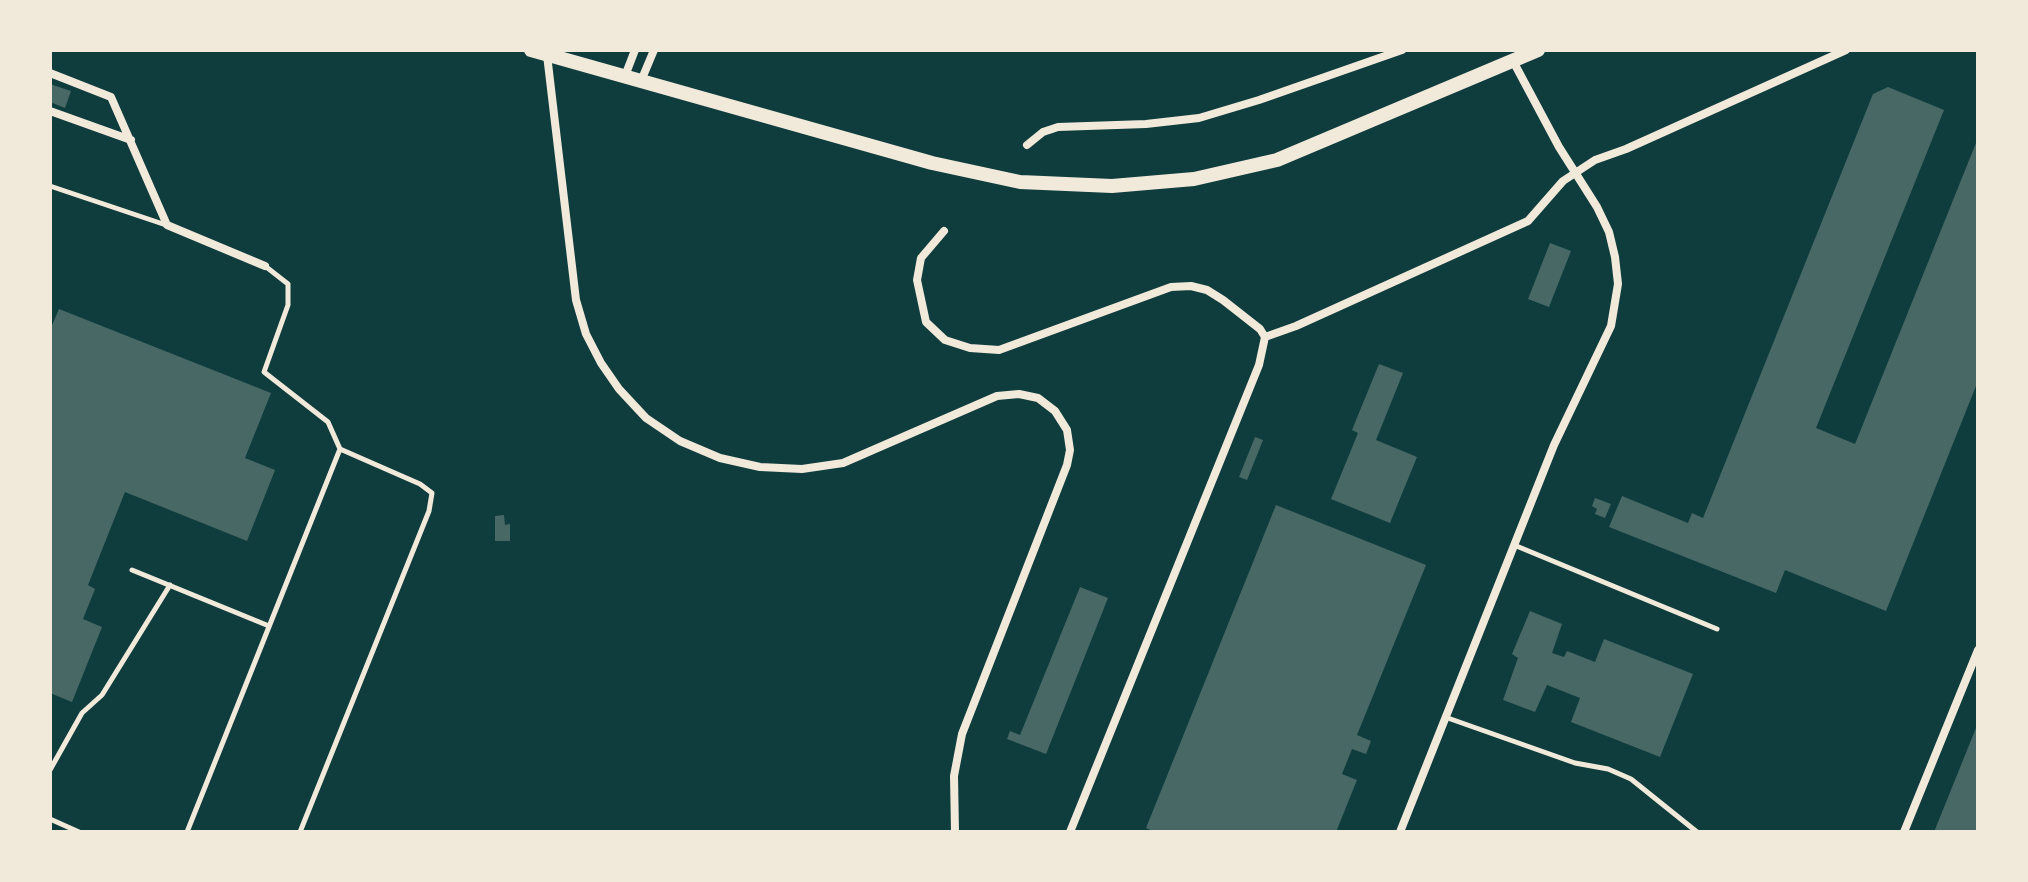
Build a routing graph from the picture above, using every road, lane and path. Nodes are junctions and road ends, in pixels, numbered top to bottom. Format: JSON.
{"nodes":[{"id":1,"x":531,"y":50,"type":"edge"},
{"id":2,"x":547,"y":50,"type":"edge"},
{"id":3,"x":635,"y":50,"type":"edge"},
{"id":4,"x":654,"y":50,"type":"edge"},
{"id":5,"x":1402,"y":50,"type":"edge"},
{"id":6,"x":1538,"y":50,"type":"edge"},
{"id":7,"x":1846,"y":50,"type":"edge"},
{"id":8,"x":1513,"y":61,"type":"junction"},
{"id":9,"x":50,"y":73,"type":"edge"},
{"id":10,"x":625,"y":76,"type":"junction"},
{"id":11,"x":641,"y":81,"type":"junction"},
{"id":12,"x":50,"y":111,"type":"edge"},
{"id":13,"x":131,"y":140,"type":"junction"},
{"id":14,"x":1027,"y":145,"type":"dead end"},
{"id":15,"x":50,"y":186,"type":"edge"},
{"id":16,"x":167,"y":225,"type":"junction"},
{"id":17,"x":944,"y":231,"type":"dead end"},
{"id":18,"x":265,"y":266,"type":"joint"},
{"id":19,"x":1265,"y":337,"type":"junction"},
{"id":20,"x":340,"y":449,"type":"junction"},
{"id":21,"x":1513,"y":544,"type":"junction"},
{"id":22,"x":132,"y":570,"type":"dead end"},
{"id":23,"x":170,"y":585,"type":"junction"},
{"id":24,"x":269,"y":626,"type":"junction"},
{"id":25,"x":1717,"y":629,"type":"dead end"},
{"id":26,"x":1978,"y":650,"type":"edge"},
{"id":27,"x":1445,"y":717,"type":"junction"},
{"id":28,"x":50,"y":770,"type":"edge"},
{"id":29,"x":50,"y":819,"type":"edge"},
{"id":30,"x":79,"y":832,"type":"edge"},
{"id":31,"x":187,"y":832,"type":"edge"},
{"id":32,"x":300,"y":832,"type":"edge"},
{"id":33,"x":955,"y":832,"type":"edge"},
{"id":34,"x":1070,"y":832,"type":"edge"},
{"id":35,"x":1400,"y":832,"type":"edge"},
{"id":36,"x":1697,"y":832,"type":"edge"},
{"id":37,"x":1904,"y":832,"type":"edge"}],
"edges":[{"from":1,"to":10,"type":"main road"},
{"from":2,"to":33,"type":"street"},
{"from":3,"to":10,"type":"street"},
{"from":4,"to":11,"type":"street"},
{"from":5,"to":14,"type":"street"},
{"from":6,"to":8,"type":"main road"},
{"from":7,"to":19,"type":"street"},
{"from":8,"to":11,"type":"main road"},
{"from":8,"to":21,"type":"street"},
{"from":9,"to":13,"type":"street"},
{"from":10,"to":11,"type":"main road"},
{"from":12,"to":13,"type":"street"},
{"from":13,"to":16,"type":"street"},
{"from":15,"to":16,"type":"lane"},
{"from":16,"to":18,"type":"street"},
{"from":17,"to":19,"type":"street"},
{"from":18,"to":20,"type":"lane"},
{"from":19,"to":34,"type":"street"},
{"from":20,"to":24,"type":"lane"},
{"from":20,"to":32,"type":"lane"},
{"from":21,"to":25,"type":"lane"},
{"from":21,"to":27,"type":"street"},
{"from":22,"to":23,"type":"lane"},
{"from":23,"to":24,"type":"lane"},
{"from":23,"to":28,"type":"lane"},
{"from":24,"to":31,"type":"lane"},
{"from":26,"to":37,"type":"street"},
{"from":27,"to":35,"type":"street"},
{"from":27,"to":36,"type":"lane"},
{"from":29,"to":30,"type":"lane"}]}
